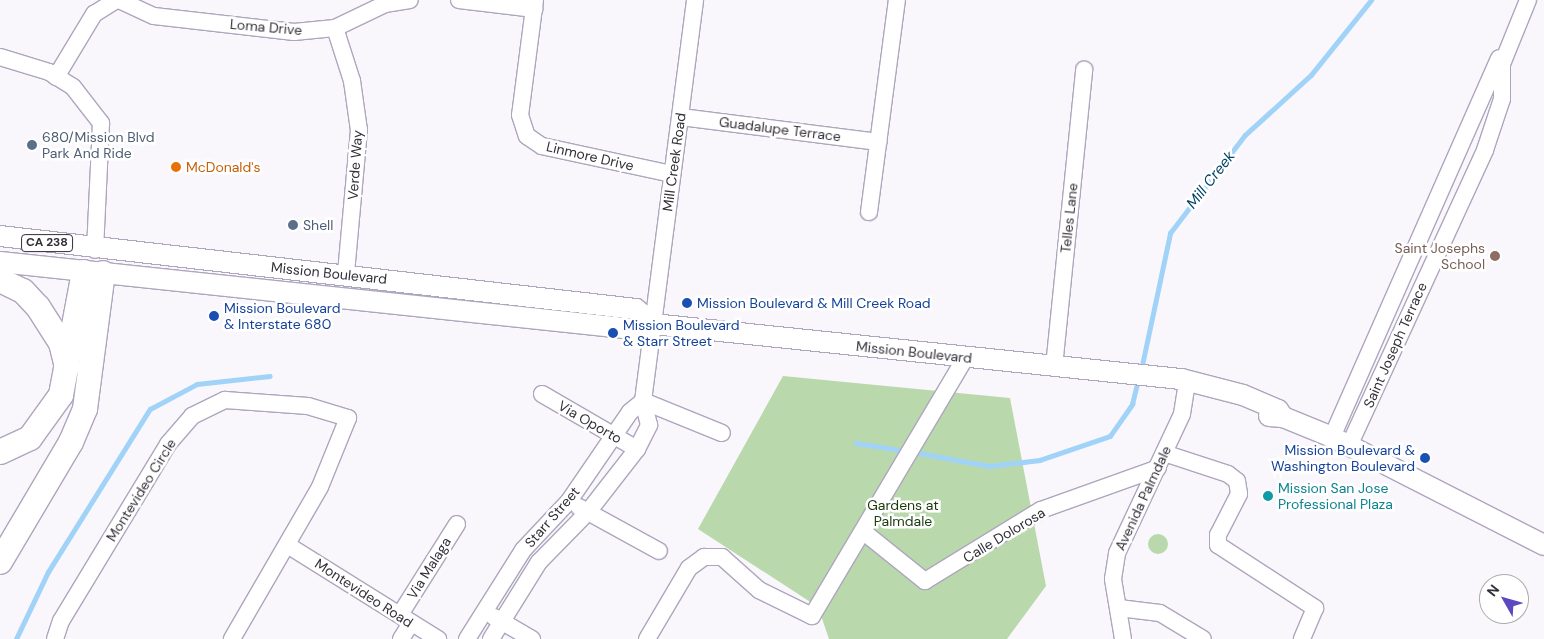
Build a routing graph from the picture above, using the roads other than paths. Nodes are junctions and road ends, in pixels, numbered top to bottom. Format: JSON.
{"nodes":[{"id":1,"x":117,"y":0,"type":"edge"},
{"id":2,"x":410,"y":0,"type":"edge"},
{"id":3,"x":460,"y":0,"type":"edge"},
{"id":4,"x":694,"y":0,"type":"edge"},
{"id":5,"x":897,"y":0,"type":"edge"},
{"id":6,"x":1528,"y":0,"type":"edge"},
{"id":7,"x":534,"y":4,"type":"edge"},
{"id":8,"x":336,"y":28,"type":"junction"},
{"id":9,"x":1506,"y":48,"type":"junction"},
{"id":10,"x":0,"y":57,"type":"edge"},
{"id":11,"x":1084,"y":70,"type":"dead end"},
{"id":12,"x":56,"y":76,"type":"junction"},
{"id":13,"x":681,"y":117,"type":"junction"},
{"id":14,"x":878,"y":142,"type":"junction"},
{"id":15,"x":672,"y":174,"type":"junction"},
{"id":16,"x":869,"y":212,"type":"dead end"},
{"id":17,"x":0,"y":236,"type":"edge"},
{"id":18,"x":95,"y":250,"type":"junction"},
{"id":19,"x":0,"y":262,"type":"edge"},
{"id":20,"x":94,"y":272,"type":"junction"},
{"id":21,"x":346,"y":274,"type":"junction"},
{"id":22,"x":0,"y":280,"type":"edge"},
{"id":23,"x":653,"y":324,"type":"junction"},
{"id":24,"x":966,"y":357,"type":"junction"},
{"id":25,"x":1054,"y":367,"type":"junction"},
{"id":26,"x":68,"y":373,"type":"junction"},
{"id":27,"x":1173,"y":383,"type":"junction"},
{"id":28,"x":542,"y":394,"type":"dead end"},
{"id":29,"x":643,"y":402,"type":"junction"},
{"id":30,"x":722,"y":433,"type":"dead end"},
{"id":31,"x":614,"y":437,"type":"junction"},
{"id":32,"x":1341,"y":441,"type":"junction"},
{"id":33,"x":638,"y":449,"type":"junction"},
{"id":34,"x":0,"y":452,"type":"edge"},
{"id":35,"x":1161,"y":461,"type":"junction"},
{"id":36,"x":569,"y":501,"type":"junction"},
{"id":37,"x":588,"y":512,"type":"junction"},
{"id":38,"x":456,"y":524,"type":"dead end"},
{"id":39,"x":865,"y":533,"type":"junction"},
{"id":40,"x":1544,"y":545,"type":"edge"},
{"id":41,"x":289,"y":546,"type":"junction"},
{"id":42,"x":660,"y":550,"type":"dead end"},
{"id":43,"x":0,"y":562,"type":"edge"},
{"id":44,"x":1119,"y":608,"type":"junction"},
{"id":45,"x":484,"y":611,"type":"junction"},
{"id":46,"x":406,"y":618,"type":"junction"},
{"id":47,"x":502,"y":622,"type":"junction"},
{"id":48,"x":55,"y":639,"type":"edge"},
{"id":49,"x":232,"y":639,"type":"edge"},
{"id":50,"x":401,"y":639,"type":"edge"},
{"id":51,"x":438,"y":639,"type":"edge"},
{"id":52,"x":467,"y":639,"type":"edge"},
{"id":53,"x":491,"y":639,"type":"edge"},
{"id":54,"x":532,"y":639,"type":"edge"},
{"id":55,"x":647,"y":639,"type":"edge"},
{"id":56,"x":1123,"y":639,"type":"edge"},
{"id":57,"x":1204,"y":639,"type":"edge"},
{"id":58,"x":1302,"y":639,"type":"edge"}],
"edges":[{"from":1,"to":8,"type":"street","name":"Loma Drive"},
{"from":1,"to":12,"type":"street","name":"Loma Drive"},
{"from":2,"to":8,"type":"street","name":"Loma Drive"},
{"from":3,"to":7,"type":"street"},
{"from":4,"to":13,"type":"street","name":"Mill Creek Road"},
{"from":5,"to":14,"type":"street"},
{"from":6,"to":9,"type":"street","name":"Saint Joseph Terrace"},
{"from":7,"to":15,"type":"street","name":"Linmore Drive"},
{"from":8,"to":21,"type":"street","name":"Verde Way"},
{"from":9,"to":32,"type":"street","name":"Saint Joseph Terrace"},
{"from":9,"to":32,"type":"street","name":"Saint Joseph Terrace"},
{"from":10,"to":12,"type":"street"},
{"from":11,"to":25,"type":"street","name":"Telles Lane"},
{"from":12,"to":18,"type":"street"},
{"from":13,"to":14,"type":"street","name":"Guadalupe Terrace"},
{"from":13,"to":15,"type":"street","name":"Mill Creek Road"},
{"from":14,"to":16,"type":"street"},
{"from":15,"to":23,"type":"street","name":"Mill Creek Road"},
{"from":17,"to":18,"type":"main road","name":"Mission Boulevard","number":"CA 238"},
{"from":18,"to":20,"type":"main road"},
{"from":18,"to":21,"type":"main road","name":"Mission Boulevard"},
{"from":19,"to":20,"type":"main road","name":"Mission Boulevard","number":"CA 238"},
{"from":20,"to":23,"type":"main road","name":"Mission Boulevard"},
{"from":20,"to":26,"type":"highway"},
{"from":20,"to":43,"type":"highway"},
{"from":21,"to":23,"type":"main road","name":"Mission Boulevard"},
{"from":22,"to":26,"type":"highway"},
{"from":23,"to":24,"type":"main road","name":"Mission Boulevard"},
{"from":23,"to":29,"type":"street","name":"Starr Street"},
{"from":24,"to":25,"type":"main road","name":"Mission Boulevard"},
{"from":24,"to":39,"type":"street"},
{"from":25,"to":27,"type":"main road","name":"Mission Boulevard"},
{"from":26,"to":34,"type":"highway"},
{"from":27,"to":32,"type":"main road","name":"Mission Boulevard"},
{"from":27,"to":35,"type":"street","name":"Avenida Palmdale"},
{"from":28,"to":31,"type":"street","name":"Via Oporto"},
{"from":29,"to":30,"type":"street"},
{"from":29,"to":31,"type":"street","name":"Starr Street"},
{"from":29,"to":33,"type":"street","name":"Starr Street"},
{"from":31,"to":33,"type":"street","name":"Via Oporto"},
{"from":31,"to":36,"type":"street","name":"Starr Street"},
{"from":32,"to":40,"type":"main road","name":"Mission Boulevard"},
{"from":33,"to":37,"type":"street","name":"Starr Street"},
{"from":35,"to":39,"type":"street","name":"Calle Dolorosa"},
{"from":35,"to":44,"type":"street","name":"Avenida Palmdale"},
{"from":35,"to":58,"type":"street"},
{"from":36,"to":37,"type":"street"},
{"from":36,"to":45,"type":"street","name":"Starr Street"},
{"from":37,"to":42,"type":"street"},
{"from":37,"to":47,"type":"street","name":"Starr Street"},
{"from":38,"to":46,"type":"street","name":"Via Malaga"},
{"from":39,"to":55,"type":"street"},
{"from":41,"to":46,"type":"street","name":"Montevideo Road"},
{"from":41,"to":48,"type":"street","name":"Montevideo Circle"},
{"from":41,"to":49,"type":"street","name":"Montevideo Circle"},
{"from":44,"to":56,"type":"street","name":"Avenida Palmdale"},
{"from":44,"to":57,"type":"street"},
{"from":45,"to":47,"type":"street"},
{"from":45,"to":52,"type":"street","name":"Starr Street"},
{"from":46,"to":50,"type":"street","name":"Via Malaga"},
{"from":46,"to":51,"type":"street","name":"Montevideo Road"},
{"from":47,"to":53,"type":"street","name":"Starr Street"},
{"from":47,"to":54,"type":"street"}]}
